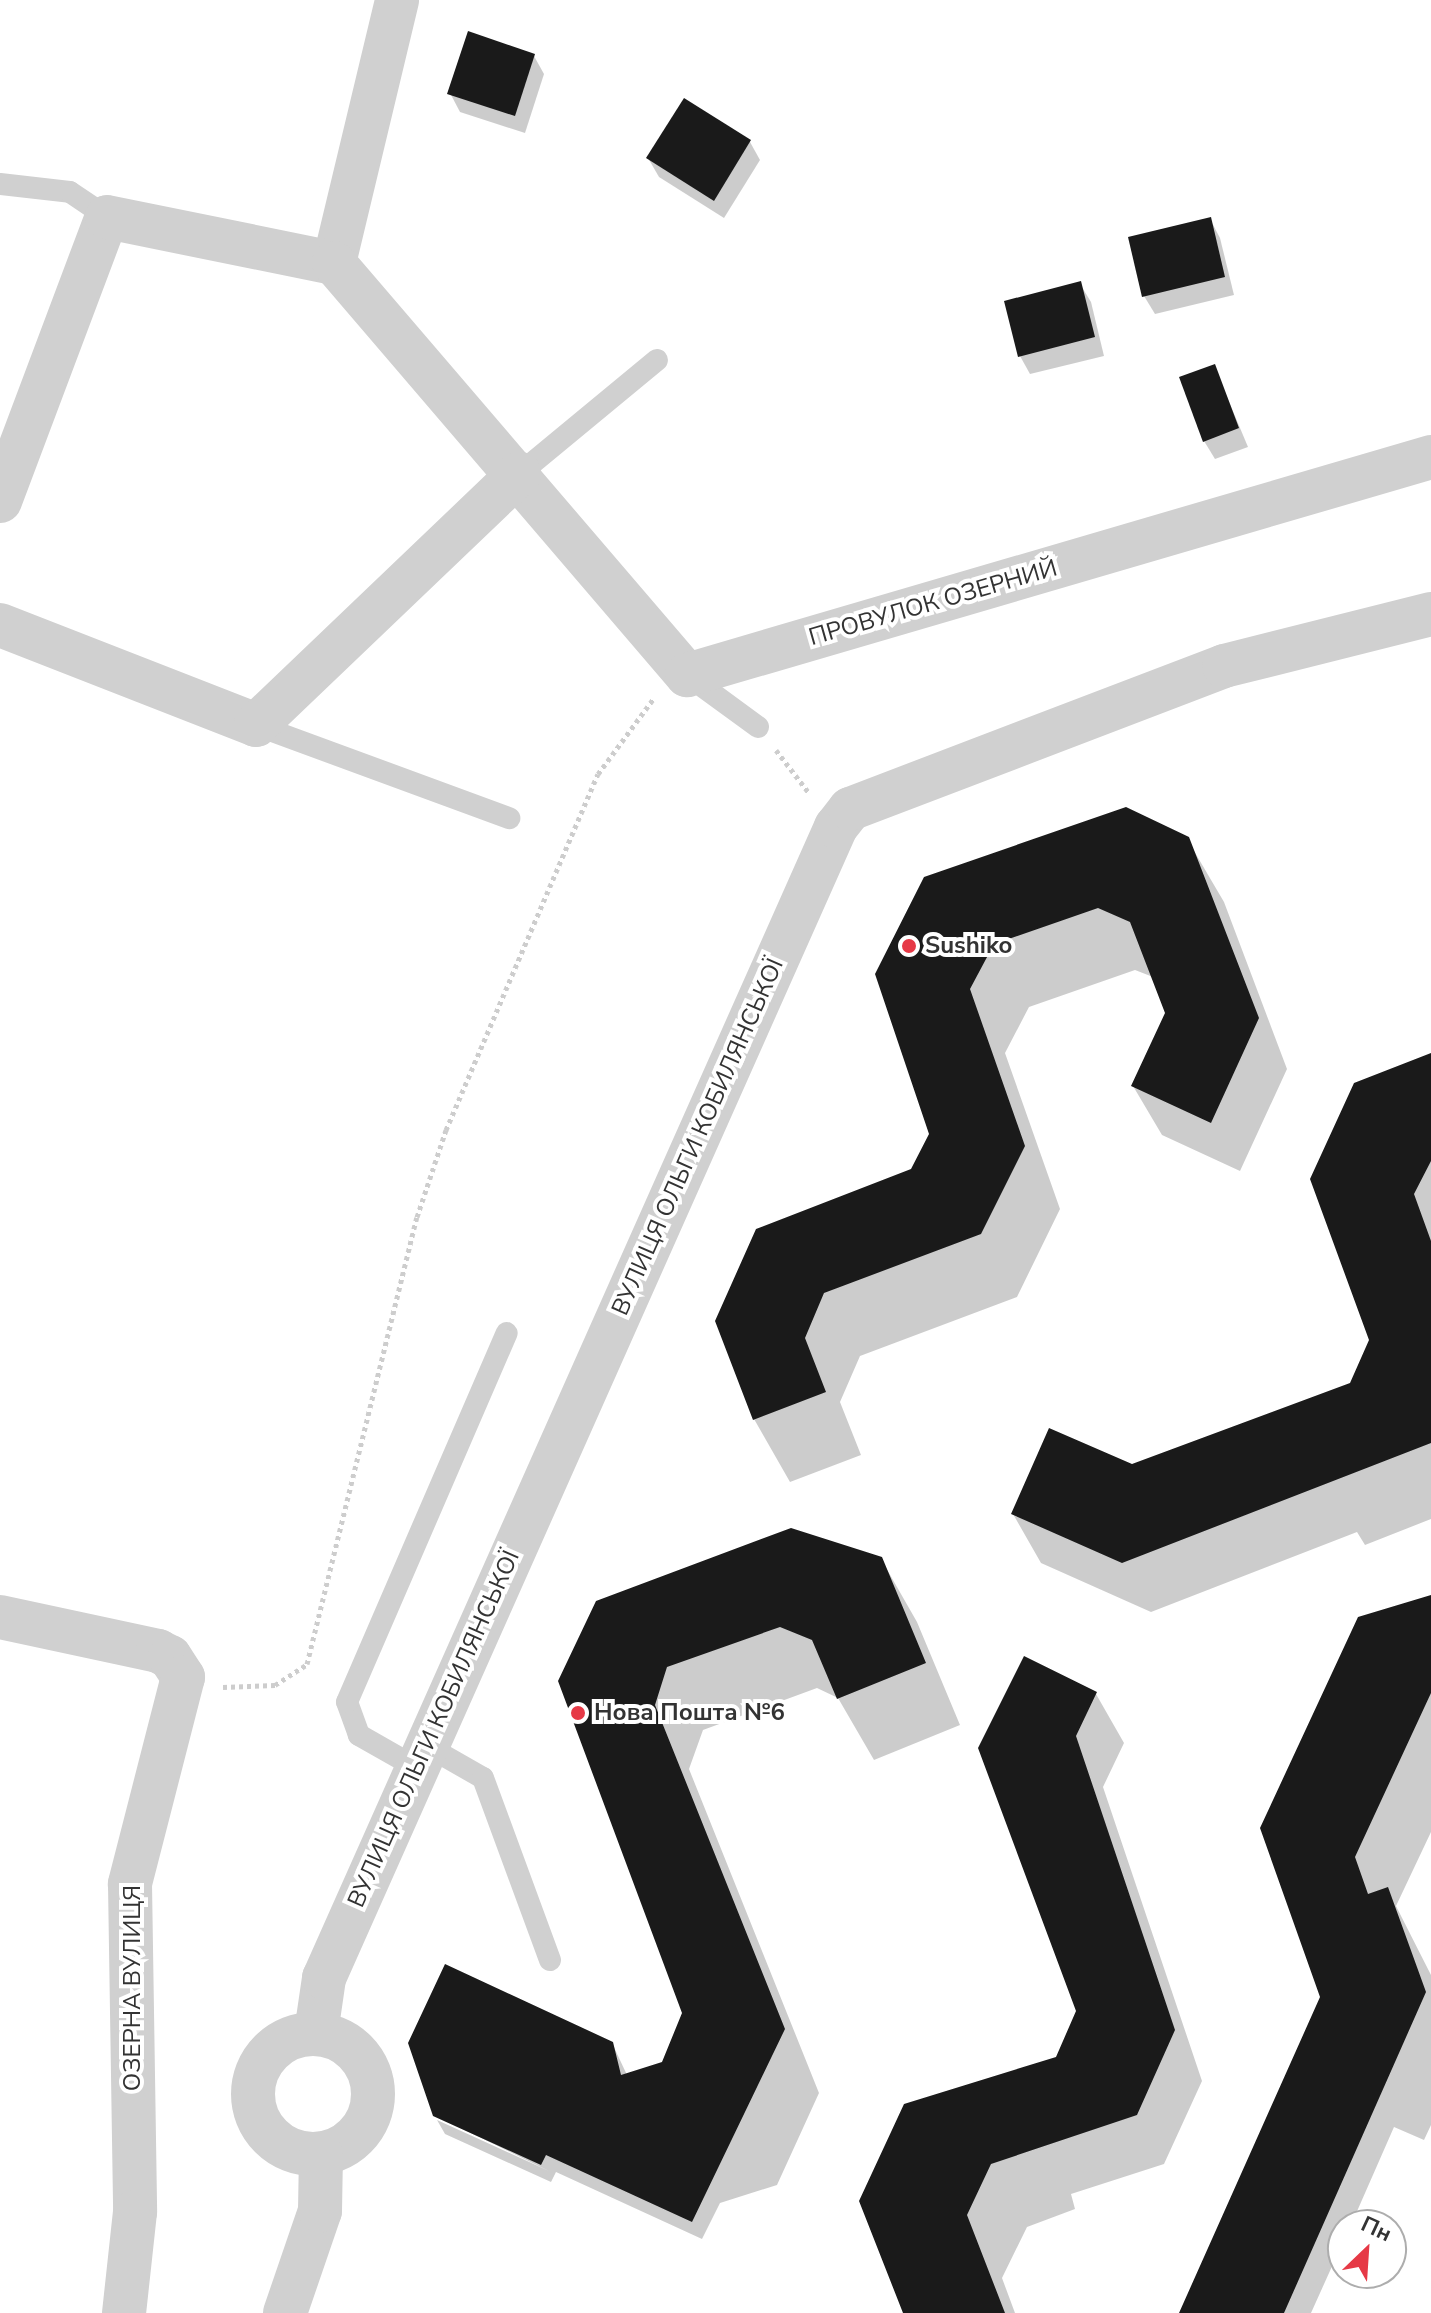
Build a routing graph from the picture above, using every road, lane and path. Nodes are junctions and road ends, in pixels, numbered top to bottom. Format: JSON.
{"nodes":[{"id":1,"x":397,"y":0,"type":"edge"},
{"id":2,"x":0,"y":184,"type":"edge"},
{"id":3,"x":107,"y":217,"type":"junction"},
{"id":4,"x":334,"y":263,"type":"junction"},
{"id":5,"x":657,"y":360,"type":"dead end"},
{"id":6,"x":1431,"y":457,"type":"edge"},
{"id":7,"x":519,"y":474,"type":"junction"},
{"id":8,"x":0,"y":501,"type":"edge"},
{"id":9,"x":1431,"y":614,"type":"edge"},
{"id":10,"x":0,"y":625,"type":"edge"},
{"id":11,"x":687,"y":675,"type":"junction"},
{"id":12,"x":256,"y":725,"type":"junction"},
{"id":13,"x":758,"y":727,"type":"joint"},
{"id":14,"x":509,"y":818,"type":"dead end"},
{"id":15,"x":836,"y":827,"type":"junction"},
{"id":16,"x":507,"y":1333,"type":"dead end"},
{"id":17,"x":0,"y":1617,"type":"edge"},
{"id":18,"x":183,"y":1677,"type":"junction"},
{"id":19,"x":422,"y":1757,"type":"junction"},
{"id":20,"x":550,"y":1960,"type":"dead end"},
{"id":21,"x":316,"y":2033,"type":"junction"},
{"id":22,"x":321,"y":2154,"type":"junction"},
{"id":23,"x":124,"y":2313,"type":"edge"},
{"id":24,"x":285,"y":2313,"type":"edge"}],
"edges":[{"from":1,"to":4,"type":"street"},
{"from":2,"to":3,"type":"lane"},
{"from":3,"to":4,"type":"street"},
{"from":3,"to":8,"type":"street"},
{"from":4,"to":7,"type":"street"},
{"from":5,"to":7,"type":"lane"},
{"from":6,"to":11,"type":"street","name":"ПРОВУЛОК ОЗЕРНИЙ"},
{"from":7,"to":11,"type":"street"},
{"from":7,"to":12,"type":"street"},
{"from":9,"to":15,"type":"street","name":"ВУЛИЦЯ ОЛЬГИ КОБИЛЯНСЬКОЇ"},
{"from":10,"to":12,"type":"street"},
{"from":11,"to":13,"type":"lane"},
{"from":11,"to":18,"type":"path"},
{"from":12,"to":14,"type":"lane"},
{"from":13,"to":15,"type":"path"},
{"from":15,"to":19,"type":"street","name":"ВУЛИЦЯ ОЛЬГИ КОБИЛЯНСЬКОЇ"},
{"from":16,"to":19,"type":"lane"},
{"from":17,"to":18,"type":"street"},
{"from":18,"to":23,"type":"street","name":"ОЗЕРНА ВУЛИЦЯ"},
{"from":19,"to":20,"type":"lane"},
{"from":19,"to":21,"type":"street","name":"ВУЛИЦЯ ОЛЬГИ КОБИЛЯНСЬКОЇ"},
{"from":21,"to":22,"type":"street"},
{"from":21,"to":22,"type":"street"},
{"from":22,"to":24,"type":"street"}]}
